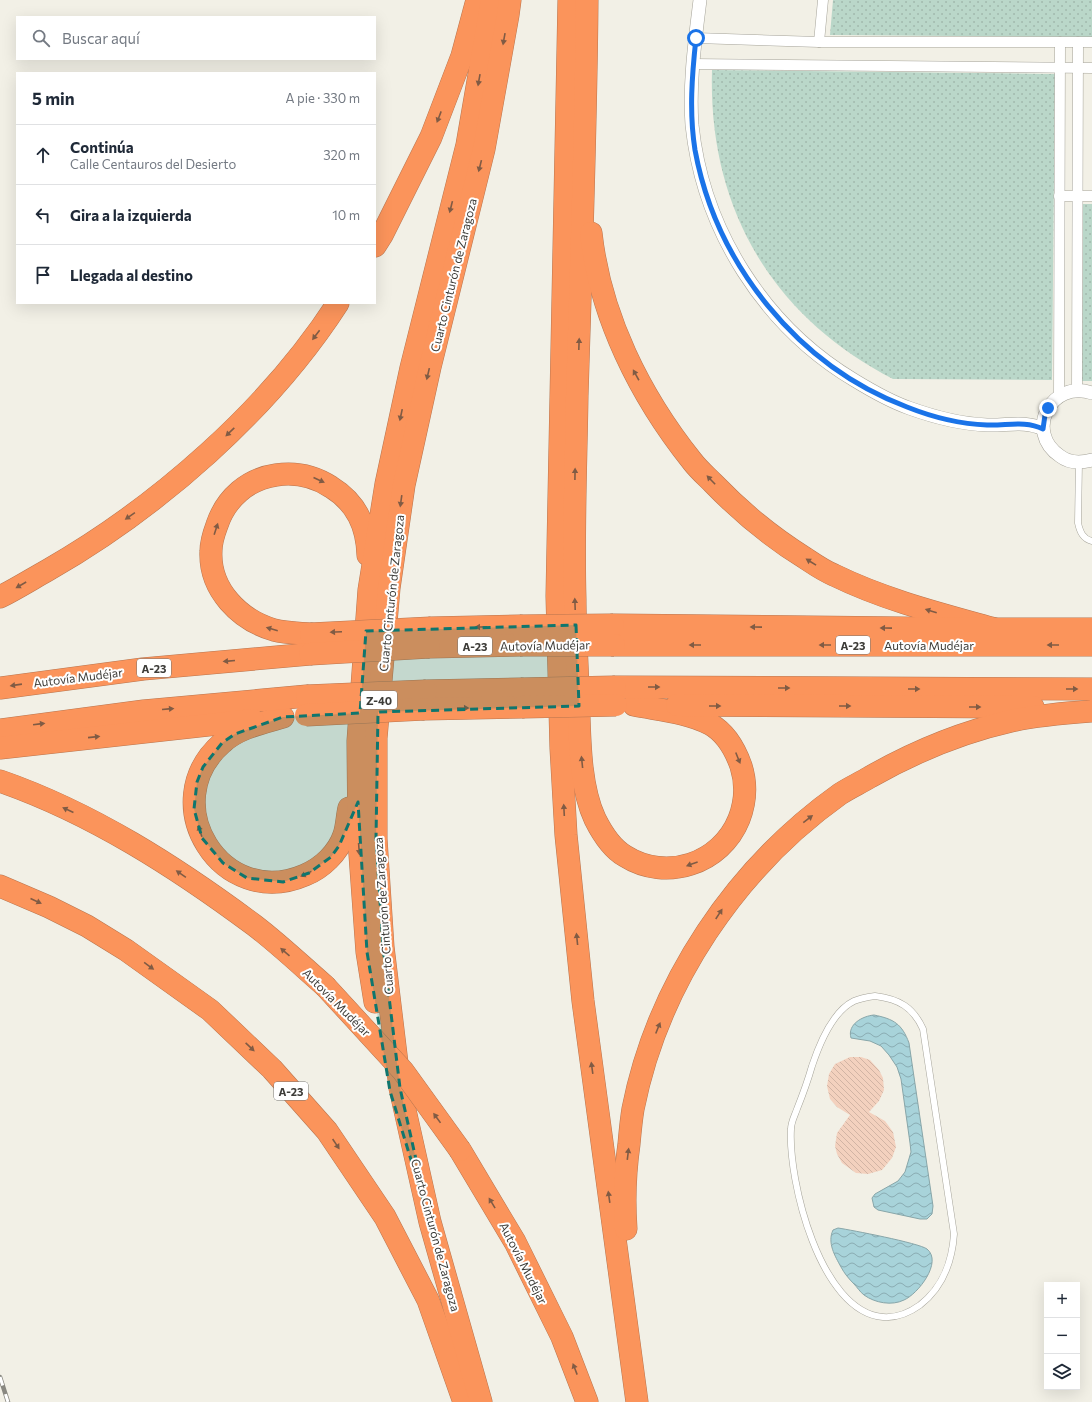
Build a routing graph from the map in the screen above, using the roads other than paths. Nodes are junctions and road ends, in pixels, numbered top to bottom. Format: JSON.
{"nodes":[{"id":1,"x":477,"y":0,"type":"edge"},
{"id":2,"x":492,"y":0,"type":"edge"},
{"id":3,"x":510,"y":0,"type":"edge"},
{"id":4,"x":569,"y":0,"type":"edge"},
{"id":5,"x":587,"y":0,"type":"edge"},
{"id":6,"x":700,"y":0,"type":"edge"},
{"id":7,"x":823,"y":0,"type":"edge"},
{"id":8,"x":696,"y":38,"type":"junction"},
{"id":9,"x":819,"y":42,"type":"junction"},
{"id":10,"x":1060,"y":42,"type":"junction"},
{"id":11,"x":1078,"y":42,"type":"junction"},
{"id":12,"x":1092,"y":42,"type":"edge"},
{"id":13,"x":693,"y":64,"type":"junction"},
{"id":14,"x":1092,"y":68,"type":"edge"},
{"id":15,"x":1061,"y":69,"type":"junction"},
{"id":16,"x":1078,"y":69,"type":"junction"},
{"id":17,"x":583,"y":162,"type":"junction"},
{"id":18,"x":1059,"y":196,"type":"junction"},
{"id":19,"x":1078,"y":196,"type":"junction"},
{"id":20,"x":1092,"y":196,"type":"edge"},
{"id":21,"x":376,"y":244,"type":"edge"},
{"id":22,"x":337,"y":304,"type":"edge"},
{"id":23,"x":1078,"y":391,"type":"junction"},
{"id":24,"x":1092,"y":393,"type":"edge"},
{"id":25,"x":1059,"y":397,"type":"junction"},
{"id":26,"x":1043,"y":429,"type":"junction"},
{"id":27,"x":1086,"y":461,"type":"edge"},
{"id":28,"x":1092,"y":541,"type":"edge"},
{"id":29,"x":369,"y":590,"type":"junction"},
{"id":30,"x":0,"y":596,"type":"edge"},
{"id":31,"x":996,"y":629,"type":"junction"},
{"id":32,"x":1092,"y":629,"type":"edge"},
{"id":33,"x":614,"y":635,"type":"junction"},
{"id":34,"x":310,"y":644,"type":"junction"},
{"id":35,"x":1092,"y":645,"type":"edge"},
{"id":36,"x":0,"y":688,"type":"edge"},
{"id":37,"x":1092,"y":689,"type":"edge"},
{"id":38,"x":622,"y":699,"type":"junction"},
{"id":39,"x":307,"y":706,"type":"junction"},
{"id":40,"x":1092,"y":708,"type":"edge"},
{"id":41,"x":1092,"y":711,"type":"edge"},
{"id":42,"x":283,"y":717,"type":"junction"},
{"id":43,"x":0,"y":730,"type":"edge"},
{"id":44,"x":358,"y":741,"type":"junction"},
{"id":45,"x":0,"y":748,"type":"edge"},
{"id":46,"x":0,"y":781,"type":"edge"},
{"id":47,"x":0,"y":886,"type":"edge"},
{"id":48,"x":430,"y":1222,"type":"junction"},
{"id":49,"x":851,"y":1302,"type":"joint"},
{"id":50,"x":464,"y":1402,"type":"edge"},
{"id":51,"x":481,"y":1402,"type":"edge"},
{"id":52,"x":587,"y":1402,"type":"edge"},
{"id":53,"x":637,"y":1402,"type":"edge"},
{"id":54,"x":641,"y":1402,"type":"edge"}],
"edges":[{"from":1,"to":21,"type":"highway","one_way":true},
{"from":2,"to":29,"type":"highway","one_way":true},
{"from":3,"to":48,"type":"highway","name":"Cuarto Cinturón de Zaragoza","number":"Z-40","one_way":true},
{"from":53,"to":4,"type":"highway","one_way":true},
{"from":5,"to":17,"type":"highway"},
{"from":6,"to":8,"type":"street"},
{"from":7,"to":9,"type":"street"},
{"from":8,"to":9,"type":"street"},
{"from":8,"to":13,"type":"street"},
{"from":9,"to":10,"type":"street"},
{"from":10,"to":11,"type":"street"},
{"from":10,"to":15,"type":"street"},
{"from":11,"to":12,"type":"street"},
{"from":11,"to":16,"type":"street"},
{"from":13,"to":15,"type":"street"},
{"from":13,"to":26,"type":"street"},
{"from":14,"to":16,"type":"street"},
{"from":15,"to":16,"type":"street"},
{"from":15,"to":18,"type":"street"},
{"from":16,"to":19,"type":"street"},
{"from":31,"to":17,"type":"highway","one_way":true},
{"from":38,"to":17,"type":"highway","one_way":true},
{"from":18,"to":19,"type":"street"},
{"from":18,"to":25,"type":"street"},
{"from":19,"to":20,"type":"street"},
{"from":19,"to":23,"type":"street"},
{"from":22,"to":30,"type":"highway","one_way":true},
{"from":23,"to":24,"type":"street"},
{"from":23,"to":25,"type":"street"},
{"from":25,"to":26,"type":"street"},
{"from":26,"to":27,"type":"street"},
{"from":27,"to":28,"type":"lane"},
{"from":34,"to":29,"type":"highway","one_way":true},
{"from":29,"to":44,"type":"highway"},
{"from":31,"to":32,"type":"highway"},
{"from":31,"to":33,"type":"highway","one_way":true},
{"from":33,"to":34,"type":"highway","name":"Autovía Mudéjar","number":"A-23","one_way":true,"bridge":true},
{"from":35,"to":33,"type":"highway","name":"Autovía Mudéjar","number":"A-23","one_way":true},
{"from":34,"to":36,"type":"highway","name":"Autovía Mudéjar","number":"A-23","one_way":true},
{"from":38,"to":37,"type":"highway","one_way":true},
{"from":39,"to":38,"type":"highway","one_way":true,"bridge":true},
{"from":38,"to":40,"type":"highway","one_way":true},
{"from":39,"to":42,"type":"highway"},
{"from":43,"to":39,"type":"highway","one_way":true},
{"from":54,"to":41,"type":"highway","one_way":true},
{"from":44,"to":42,"type":"highway","one_way":true},
{"from":45,"to":42,"type":"highway","one_way":true},
{"from":44,"to":48,"type":"highway","one_way":true},
{"from":52,"to":46,"type":"highway","name":"Autovía Mudéjar","one_way":true,"bridge":true},
{"from":47,"to":50,"type":"highway","number":"A-23","one_way":true},
{"from":48,"to":51,"type":"highway","name":"Cuarto Cinturón de Zaragoza","number":"Z-40"},
{"from":49,"to":49,"type":"lane"}]}
